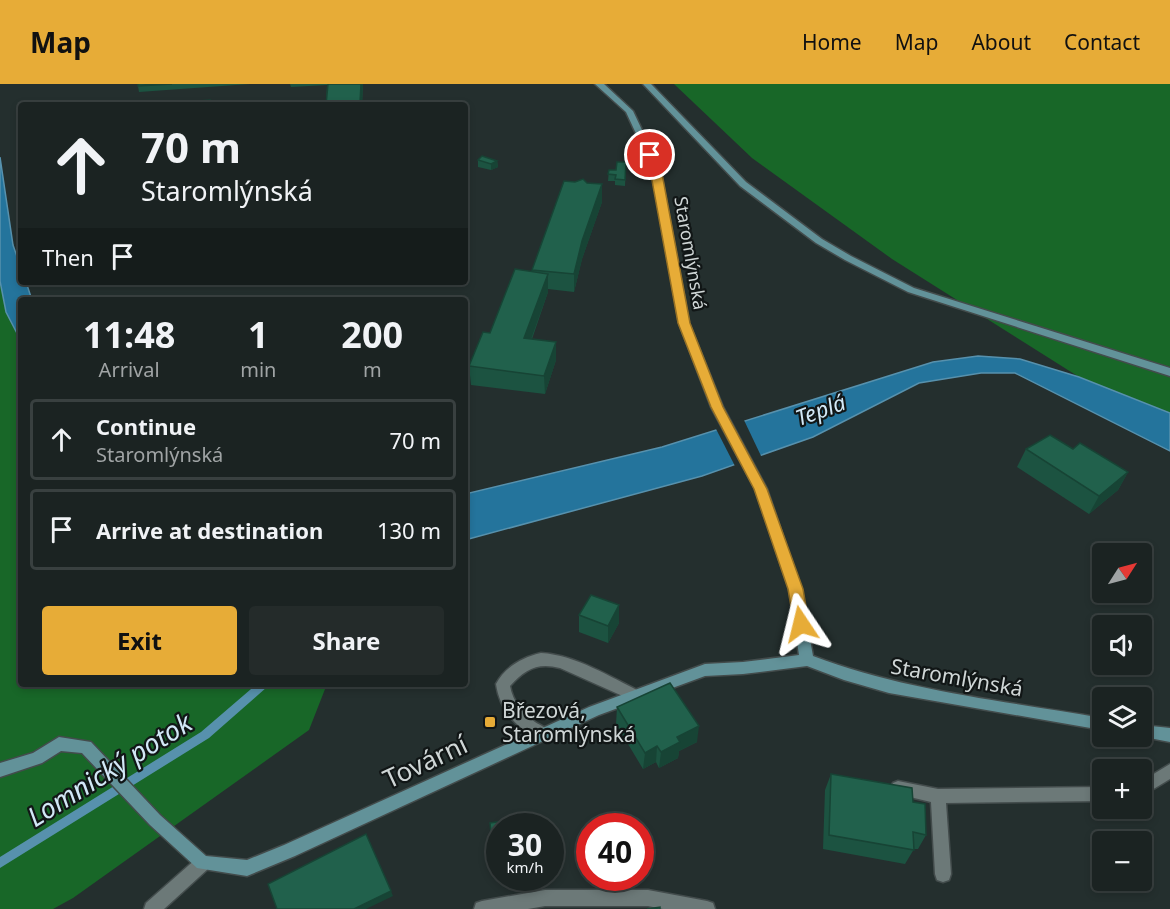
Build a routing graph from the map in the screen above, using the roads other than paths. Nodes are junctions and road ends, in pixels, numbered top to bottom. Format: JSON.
{"nodes":[{"id":1,"x":599,"y":84,"type":"edge"},
{"id":2,"x":647,"y":84,"type":"edge"},
{"id":3,"x":1170,"y":372,"type":"edge"},
{"id":4,"x":807,"y":660,"type":"junction"},
{"id":5,"x":636,"y":696,"type":"junction"},
{"id":6,"x":1092,"y":722,"type":"edge"},
{"id":7,"x":1152,"y":732,"type":"edge"},
{"id":8,"x":543,"y":734,"type":"junction"},
{"id":9,"x":1170,"y":735,"type":"edge"},
{"id":10,"x":0,"y":770,"type":"edge"},
{"id":11,"x":1170,"y":771,"type":"edge"},
{"id":12,"x":1152,"y":783,"type":"edge"},
{"id":13,"x":884,"y":785,"type":"edge"},
{"id":14,"x":1092,"y":794,"type":"edge"},
{"id":15,"x":938,"y":796,"type":"junction"},
{"id":16,"x":203,"y":864,"type":"junction"},
{"id":17,"x":943,"y":874,"type":"dead end"},
{"id":18,"x":152,"y":909,"type":"edge"},
{"id":19,"x":482,"y":909,"type":"edge"},
{"id":20,"x":707,"y":909,"type":"edge"}],
"edges":[{"from":1,"to":4,"type":"street","name":"Staromlýnská"},
{"from":2,"to":3,"type":"street"},
{"from":4,"to":5,"type":"street","name":"Tovární"},
{"from":4,"to":6,"type":"street","name":"Staromlýnská"},
{"from":5,"to":8,"type":"street","name":"Tovární"},
{"from":5,"to":8,"type":"street"},
{"from":7,"to":9,"type":"street"},
{"from":8,"to":16,"type":"street","name":"Tovární"},
{"from":10,"to":16,"type":"street"},
{"from":11,"to":12,"type":"street"},
{"from":13,"to":15,"type":"street"},
{"from":14,"to":15,"type":"street"},
{"from":15,"to":17,"type":"street"},
{"from":16,"to":18,"type":"street"},
{"from":19,"to":20,"type":"street"}]}
